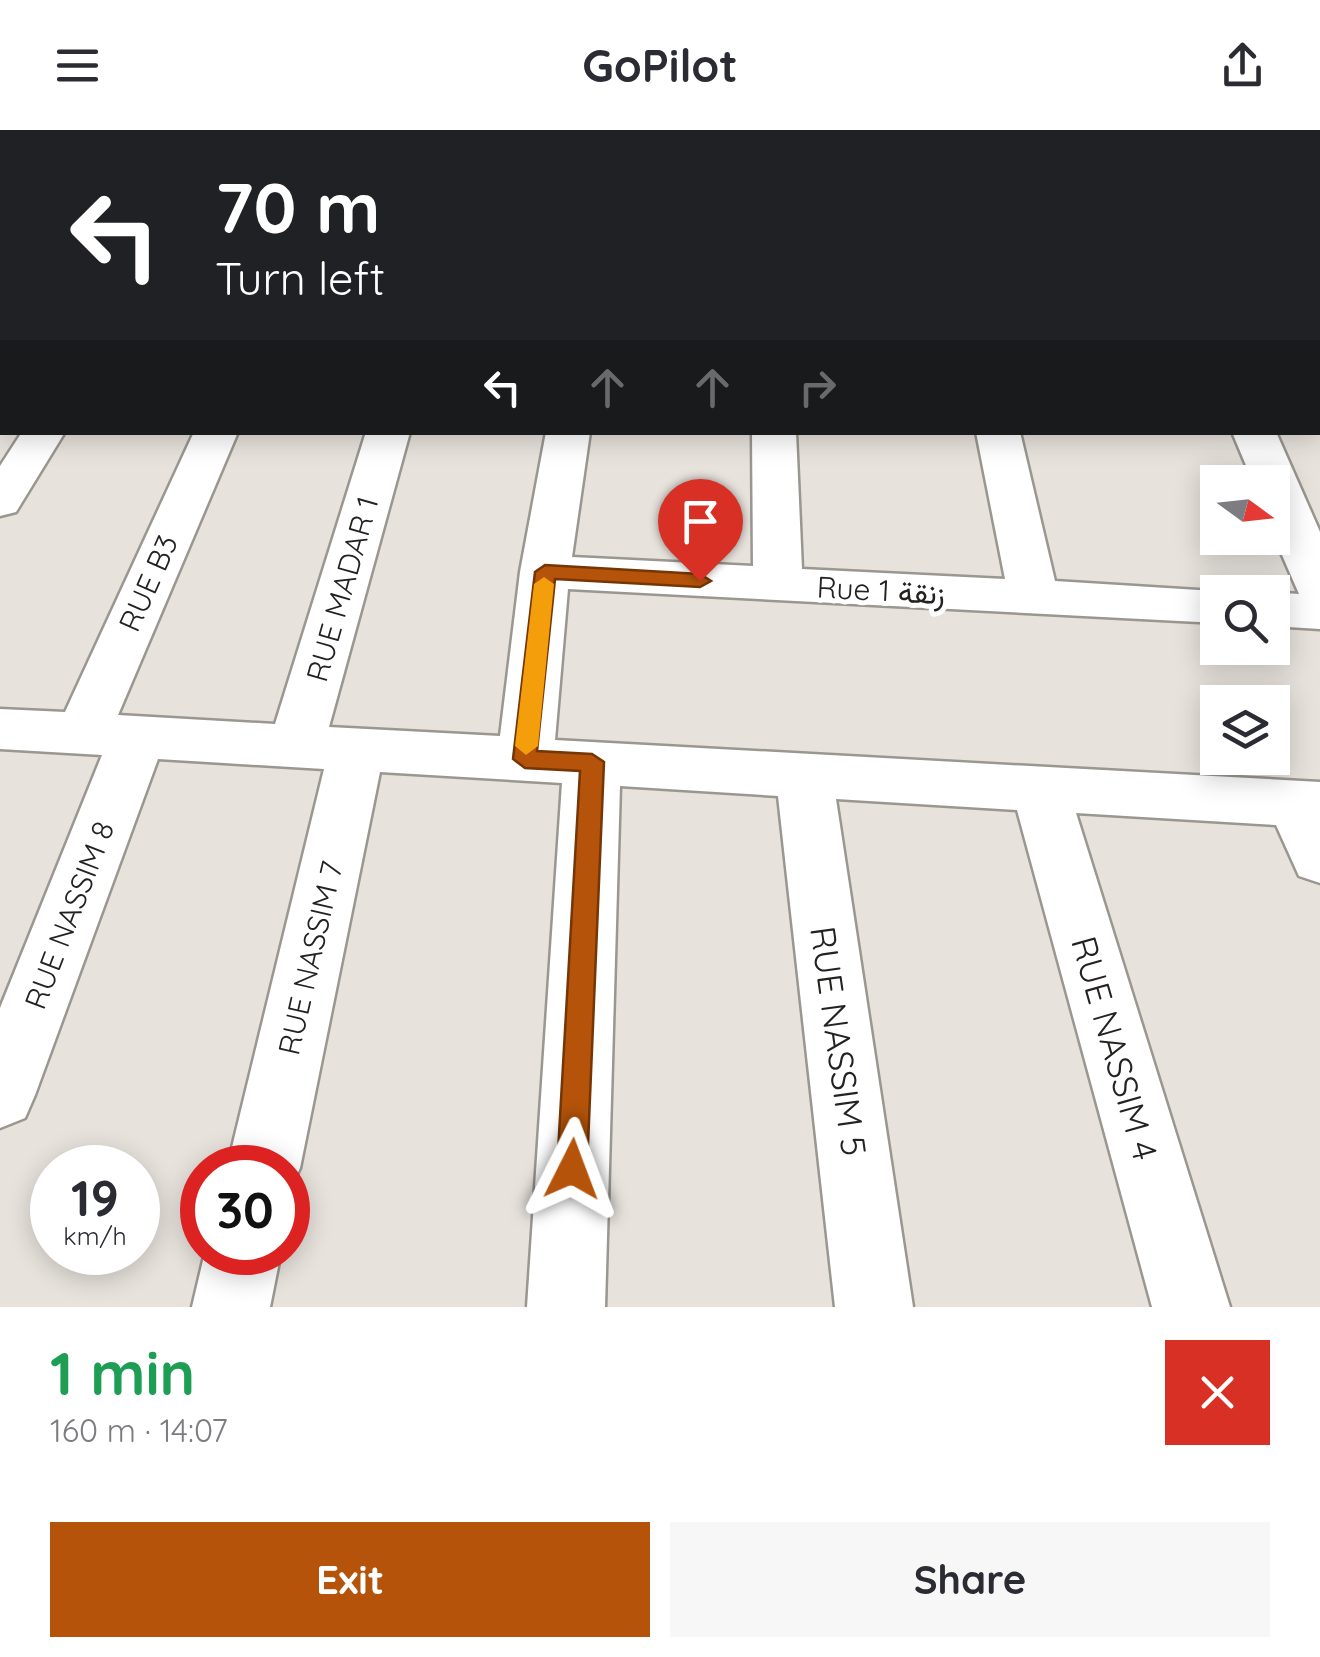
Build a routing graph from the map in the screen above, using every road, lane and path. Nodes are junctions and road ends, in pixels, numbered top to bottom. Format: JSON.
{"nodes":[{"id":1,"x":42,"y":435,"type":"edge"},
{"id":2,"x":215,"y":435,"type":"edge"},
{"id":3,"x":387,"y":435,"type":"edge"},
{"id":4,"x":568,"y":435,"type":"edge"},
{"id":5,"x":774,"y":435,"type":"edge"},
{"id":6,"x":999,"y":435,"type":"edge"},
{"id":7,"x":1255,"y":435,"type":"edge"},
{"id":8,"x":0,"y":502,"type":"edge"},
{"id":9,"x":545,"y":572,"type":"junction"},
{"id":10,"x":778,"y":585,"type":"junction"},
{"id":11,"x":1320,"y":588,"type":"edge"},
{"id":12,"x":1034,"y":597,"type":"junction"},
{"id":13,"x":1200,"y":605,"type":"edge"},
{"id":14,"x":1290,"y":610,"type":"edge"},
{"id":15,"x":1320,"y":612,"type":"edge"},
{"id":16,"x":0,"y":729,"type":"edge"},
{"id":17,"x":110,"y":735,"type":"junction"},
{"id":18,"x":327,"y":747,"type":"junction"},
{"id":19,"x":525,"y":759,"type":"junction"},
{"id":20,"x":592,"y":762,"type":"junction"},
{"id":21,"x":804,"y":775,"type":"junction"},
{"id":22,"x":1040,"y":789,"type":"junction"},
{"id":23,"x":1308,"y":804,"type":"edge"},
{"id":24,"x":1320,"y":859,"type":"edge"},
{"id":25,"x":0,"y":1095,"type":"edge"},
{"id":26,"x":266,"y":1145,"type":"edge"},
{"id":27,"x":238,"y":1275,"type":"edge"},
{"id":28,"x":231,"y":1307,"type":"edge"},
{"id":29,"x":566,"y":1307,"type":"edge"},
{"id":30,"x":874,"y":1307,"type":"edge"},
{"id":31,"x":1191,"y":1307,"type":"edge"}],
"edges":[{"from":1,"to":8,"type":"street"},
{"from":2,"to":17,"type":"street","name":"RUE B3"},
{"from":3,"to":18,"type":"street","name":"RUE MADAR 1"},
{"from":4,"to":9,"type":"street"},
{"from":5,"to":10,"type":"street"},
{"from":6,"to":12,"type":"street"},
{"from":7,"to":11,"type":"street"},
{"from":9,"to":10,"type":"street","name":"Rue 1 زنقة"},
{"from":9,"to":19,"type":"street"},
{"from":10,"to":12,"type":"street","name":"Rue 1 زنقة"},
{"from":12,"to":13,"type":"street","name":"Rue 1 زنقة"},
{"from":14,"to":15,"type":"street"},
{"from":16,"to":17,"type":"street"},
{"from":17,"to":18,"type":"street"},
{"from":17,"to":25,"type":"street","name":"RUE NASSIM 8"},
{"from":18,"to":19,"type":"street"},
{"from":18,"to":26,"type":"street","name":"RUE NASSIM 7"},
{"from":19,"to":20,"type":"street"},
{"from":20,"to":21,"type":"street"},
{"from":20,"to":29,"type":"street"},
{"from":21,"to":22,"type":"street"},
{"from":21,"to":30,"type":"street","name":"RUE NASSIM 5"},
{"from":22,"to":23,"type":"street"},
{"from":22,"to":31,"type":"street","name":"RUE NASSIM 4"},
{"from":23,"to":24,"type":"street"},
{"from":27,"to":28,"type":"street"}]}
